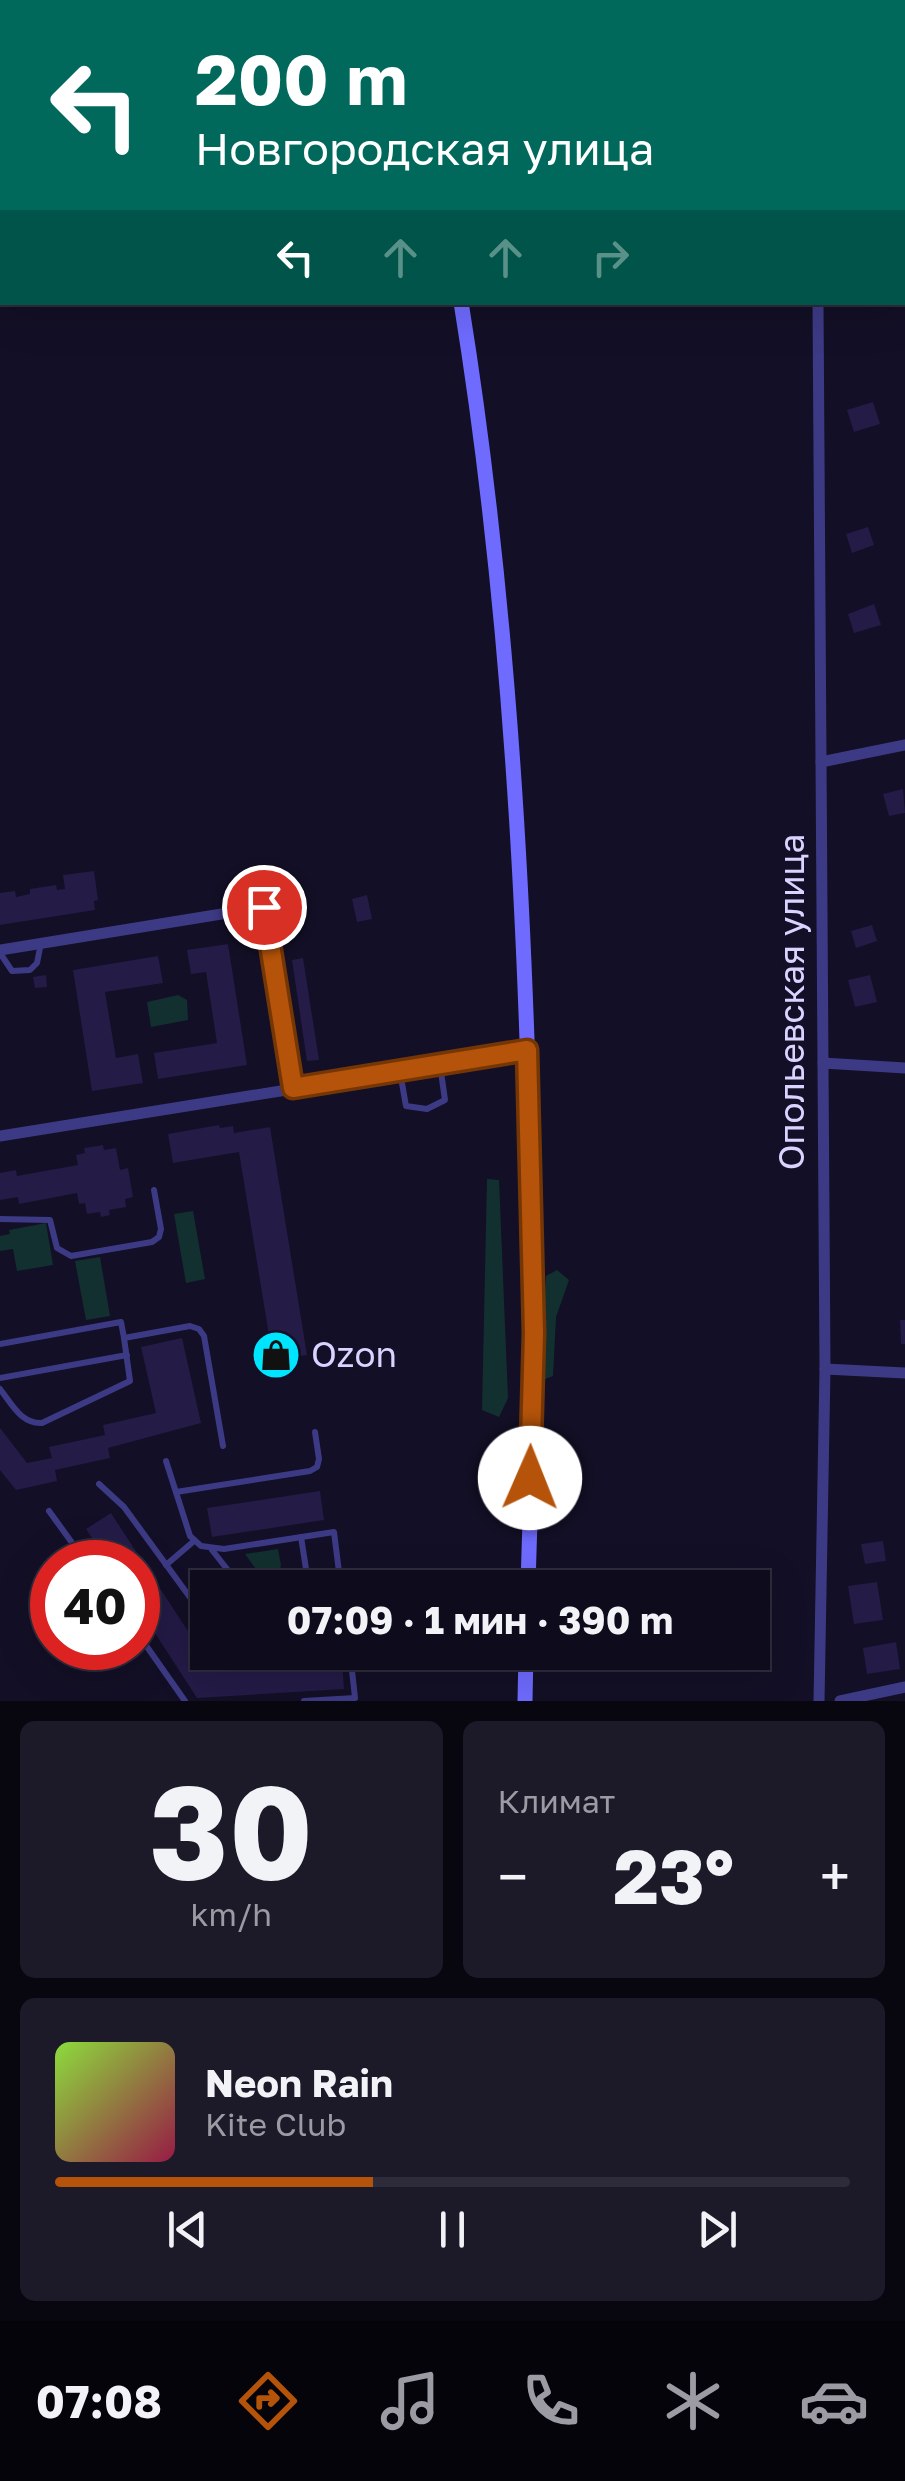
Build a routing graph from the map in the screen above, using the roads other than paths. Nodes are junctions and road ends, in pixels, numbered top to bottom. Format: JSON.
{"nodes":[{"id":1,"x":461,"y":305,"type":"edge"},
{"id":2,"x":818,"y":305,"type":"edge"},
{"id":3,"x":905,"y":744,"type":"edge"},
{"id":4,"x":821,"y":762,"type":"junction"},
{"id":5,"x":41,"y":944,"type":"junction"},
{"id":6,"x":0,"y":952,"type":"edge"},
{"id":7,"x":527,"y":1050,"type":"junction"},
{"id":8,"x":823,"y":1063,"type":"junction"},
{"id":9,"x":440,"y":1065,"type":"junction"},
{"id":10,"x":905,"y":1068,"type":"edge"},
{"id":11,"x":400,"y":1071,"type":"junction"},
{"id":12,"x":293,"y":1088,"type":"junction"},
{"id":13,"x":0,"y":1136,"type":"edge"},
{"id":14,"x":154,"y":1190,"type":"dead end"},
{"id":15,"x":0,"y":1219,"type":"edge"},
{"id":16,"x":124,"y":1338,"type":"junction"},
{"id":17,"x":0,"y":1344,"type":"edge"},
{"id":18,"x":127,"y":1356,"type":"junction"},
{"id":19,"x":825,"y":1369,"type":"junction"},
{"id":20,"x":905,"y":1373,"type":"edge"},
{"id":21,"x":0,"y":1378,"type":"edge"},
{"id":22,"x":0,"y":1390,"type":"edge"},
{"id":23,"x":315,"y":1432,"type":"dead end"},
{"id":24,"x":223,"y":1446,"type":"dead end"},
{"id":25,"x":166,"y":1461,"type":"dead end"},
{"id":26,"x":100,"y":1484,"type":"dead end"},
{"id":27,"x":176,"y":1492,"type":"junction"},
{"id":28,"x":49,"y":1511,"type":"dead end"},
{"id":29,"x":301,"y":1537,"type":"junction"},
{"id":30,"x":70,"y":1540,"type":"edge"},
{"id":31,"x":194,"y":1541,"type":"junction"},
{"id":32,"x":211,"y":1549,"type":"junction"},
{"id":33,"x":166,"y":1565,"type":"junction"},
{"id":34,"x":228,"y":1570,"type":"edge"},
{"id":35,"x":306,"y":1570,"type":"edge"},
{"id":36,"x":339,"y":1570,"type":"edge"},
{"id":37,"x":528,"y":1570,"type":"edge"},
{"id":38,"x":190,"y":1598,"type":"edge"},
{"id":39,"x":160,"y":1665,"type":"edge"},
{"id":40,"x":352,"y":1670,"type":"edge"},
{"id":41,"x":526,"y":1670,"type":"edge"},
{"id":42,"x":905,"y":1687,"type":"edge"},
{"id":43,"x":185,"y":1701,"type":"edge"},
{"id":44,"x":304,"y":1701,"type":"edge"},
{"id":45,"x":525,"y":1701,"type":"edge"},
{"id":46,"x":820,"y":1701,"type":"edge"},
{"id":47,"x":840,"y":1701,"type":"edge"}],
"edges":[{"from":1,"to":7,"type":"street"},
{"from":2,"to":4,"type":"street","name":"Опольевская улица"},
{"from":3,"to":4,"type":"street"},
{"from":4,"to":8,"type":"street","name":"Опольевская улица"},
{"from":5,"to":6,"type":"street"},
{"from":5,"to":6,"type":"lane"},
{"from":5,"to":12,"type":"street"},
{"from":7,"to":9,"type":"street"},
{"from":7,"to":37,"type":"street"},
{"from":8,"to":10,"type":"street"},
{"from":8,"to":19,"type":"street","name":"Опольевская улица"},
{"from":9,"to":11,"type":"street"},
{"from":9,"to":11,"type":"lane"},
{"from":11,"to":12,"type":"street"},
{"from":12,"to":13,"type":"street"},
{"from":14,"to":15,"type":"lane"},
{"from":16,"to":17,"type":"lane"},
{"from":16,"to":18,"type":"lane"},
{"from":16,"to":24,"type":"lane"},
{"from":18,"to":21,"type":"lane"},
{"from":18,"to":22,"type":"lane"},
{"from":19,"to":20,"type":"street"},
{"from":19,"to":46,"type":"street","name":"Опольевская улица"},
{"from":23,"to":27,"type":"lane"},
{"from":25,"to":27,"type":"lane"},
{"from":26,"to":33,"type":"lane"},
{"from":27,"to":31,"type":"lane"},
{"from":28,"to":30,"type":"lane"},
{"from":29,"to":32,"type":"lane"},
{"from":29,"to":35,"type":"lane"},
{"from":29,"to":36,"type":"lane"},
{"from":31,"to":32,"type":"lane"},
{"from":31,"to":33,"type":"lane"},
{"from":32,"to":34,"type":"lane"},
{"from":33,"to":38,"type":"lane"},
{"from":39,"to":43,"type":"lane"},
{"from":40,"to":44,"type":"lane"},
{"from":41,"to":45,"type":"street"},
{"from":42,"to":47,"type":"street"}]}
